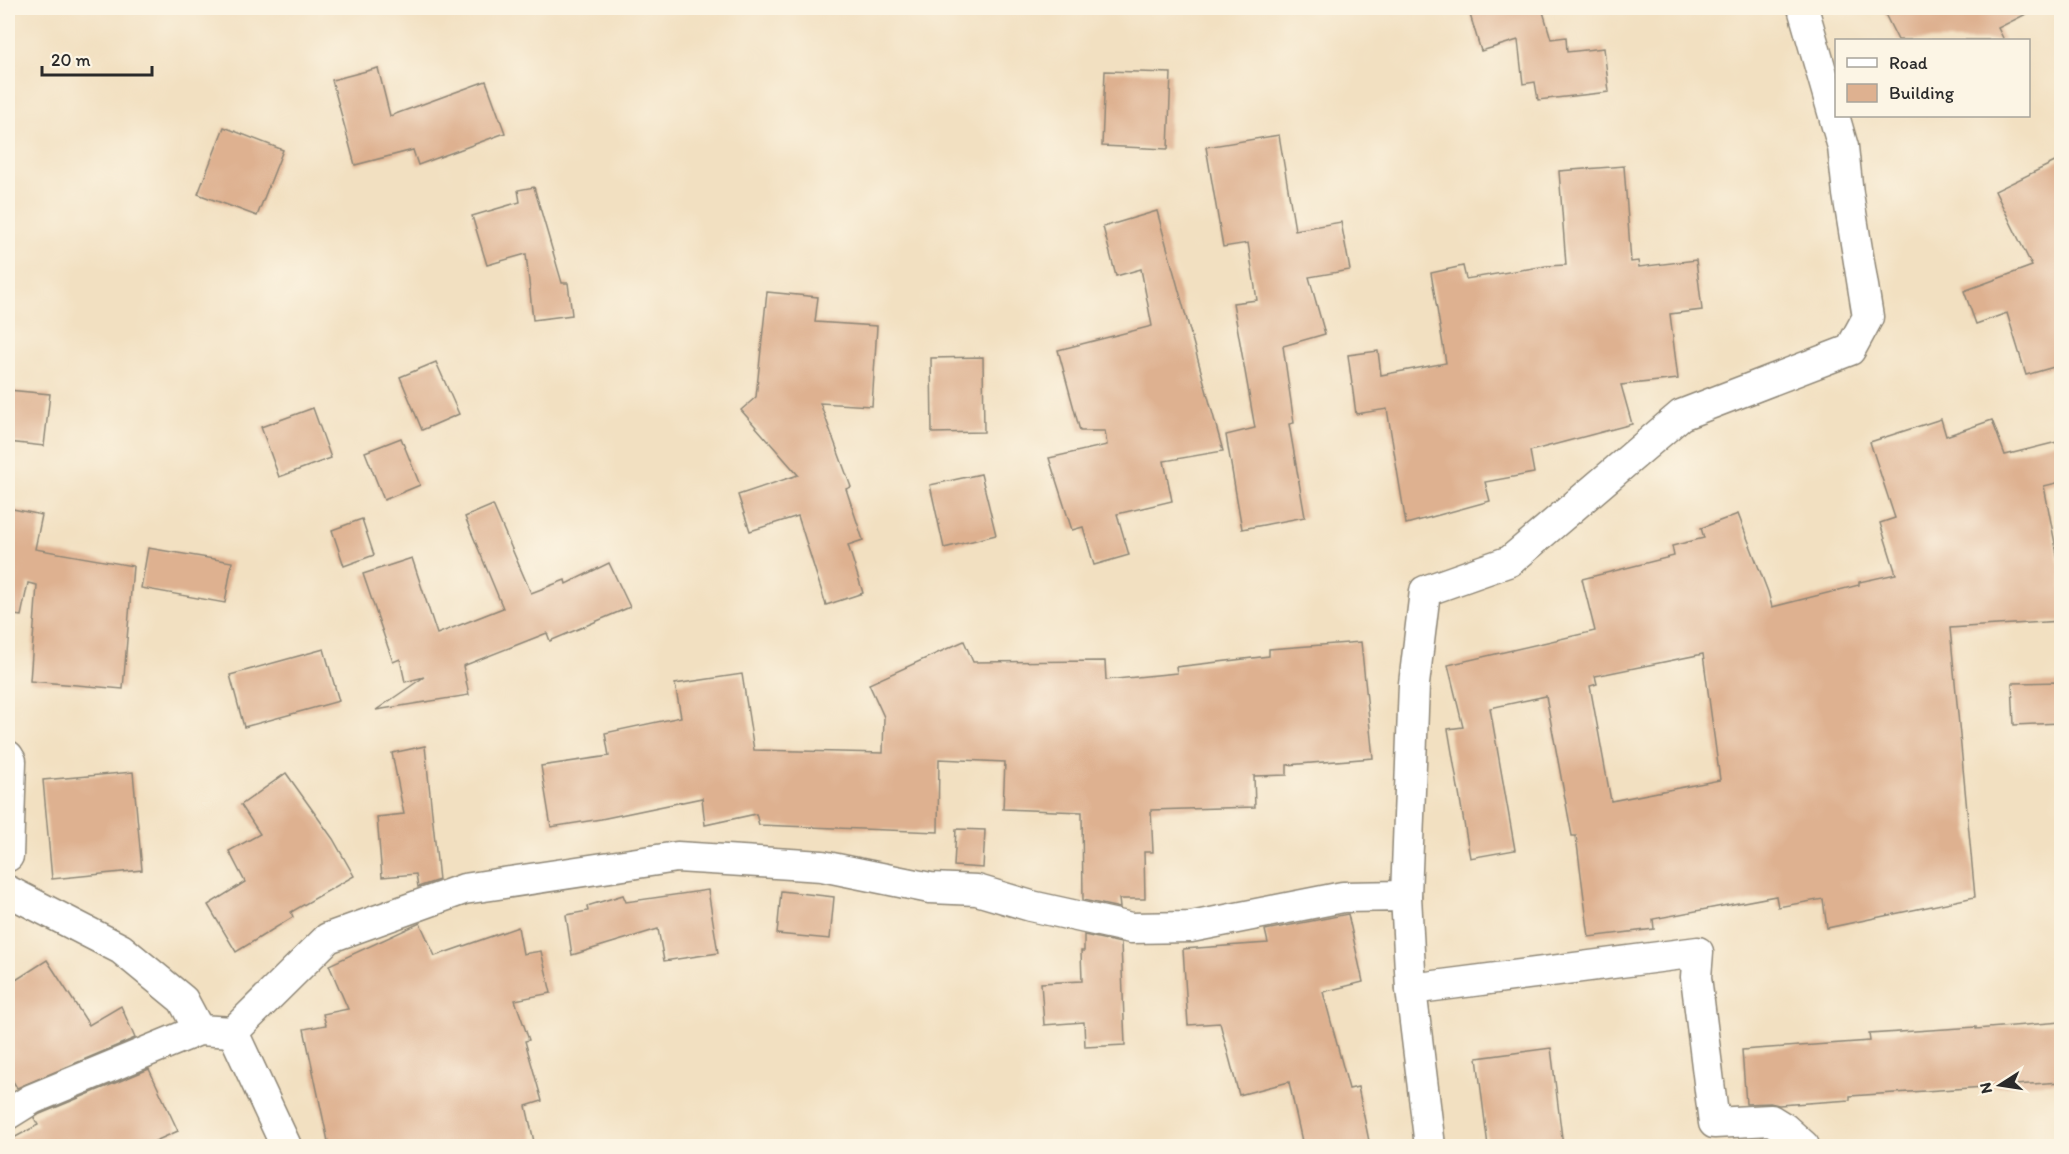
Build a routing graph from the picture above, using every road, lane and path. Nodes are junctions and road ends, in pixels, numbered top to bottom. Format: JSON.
{"nodes":[{"id":1,"x":1803,"y":8,"type":"edge"},
{"id":2,"x":8,"y":756,"type":"edge"},
{"id":3,"x":8,"y":856,"type":"edge"},
{"id":4,"x":8,"y":891,"type":"edge"},
{"id":5,"x":1406,"y":896,"type":"junction"},
{"id":6,"x":1411,"y":989,"type":"junction"},
{"id":7,"x":199,"y":1030,"type":"junction"},
{"id":8,"x":233,"y":1032,"type":"junction"},
{"id":9,"x":8,"y":1114,"type":"edge"},
{"id":10,"x":286,"y":1146,"type":"edge"},
{"id":11,"x":1430,"y":1146,"type":"edge"},
{"id":12,"x":1804,"y":1146,"type":"edge"}],
"edges":[{"from":1,"to":5,"type":"street"},
{"from":2,"to":3,"type":"street"},
{"from":4,"to":7,"type":"street"},
{"from":5,"to":6,"type":"street"},
{"from":5,"to":8,"type":"street"},
{"from":6,"to":11,"type":"street"},
{"from":6,"to":12,"type":"street"},
{"from":7,"to":8,"type":"street"},
{"from":7,"to":9,"type":"street"},
{"from":8,"to":10,"type":"street"}]}
